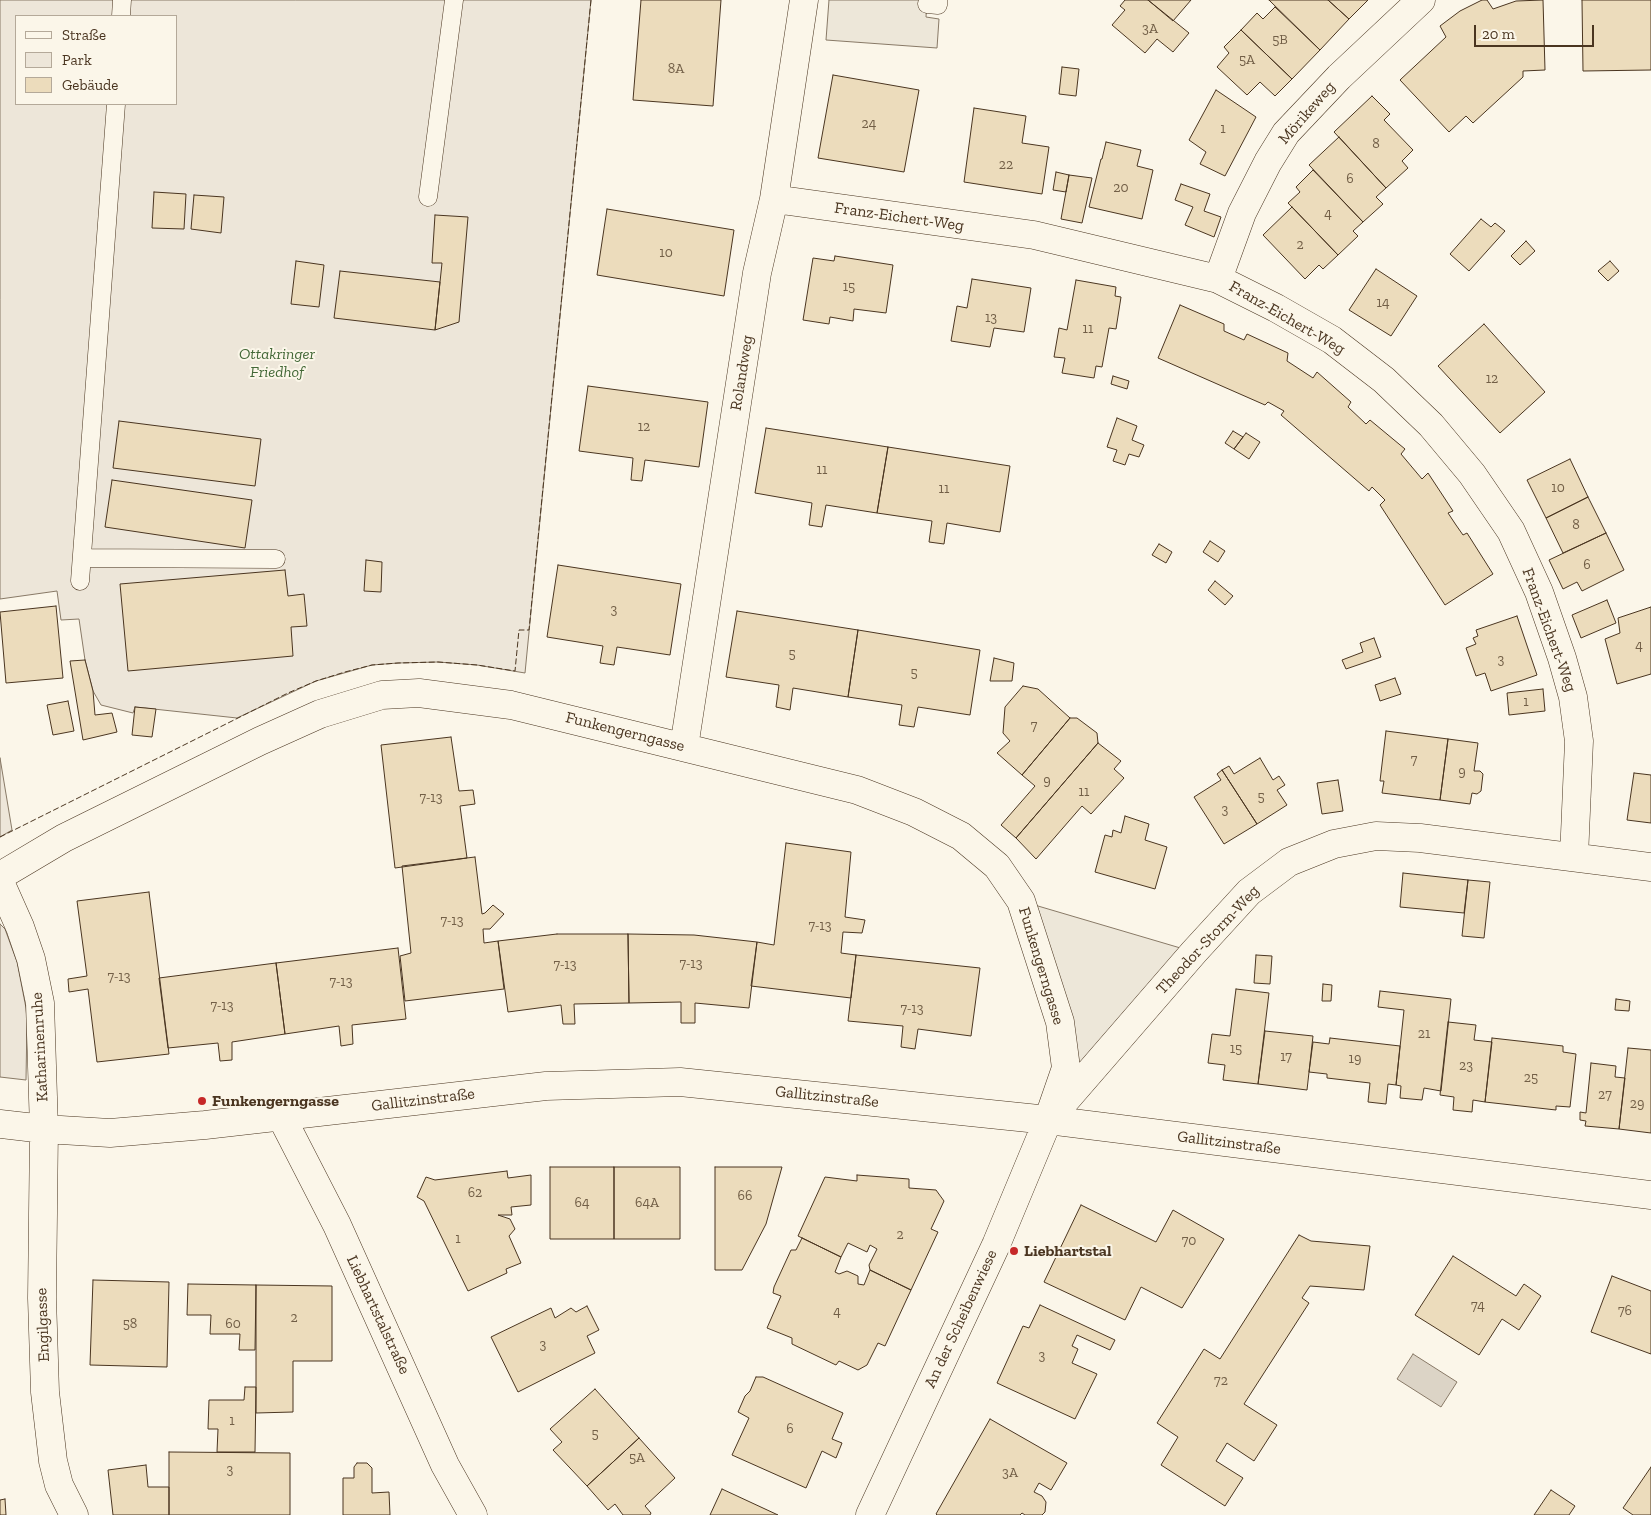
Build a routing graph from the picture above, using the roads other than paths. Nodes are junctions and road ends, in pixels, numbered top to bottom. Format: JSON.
{"nodes":[{"id":1,"x":122,"y":0,"type":"edge"},
{"id":2,"x":454,"y":0,"type":"edge"},
{"id":3,"x":804,"y":0,"type":"edge"},
{"id":4,"x":1421,"y":0,"type":"edge"},
{"id":5,"x":121,"y":15,"type":"edge"},
{"id":6,"x":116,"y":105,"type":"edge"},
{"id":7,"x":428,"y":197,"type":"dead end"},
{"id":8,"x":774,"y":200,"type":"junction"},
{"id":9,"x":1218,"y":279,"type":"junction"},
{"id":10,"x":82,"y":558,"type":"junction"},
{"id":11,"x":276,"y":559,"type":"dead end"},
{"id":12,"x":80,"y":581,"type":"dead end"},
{"id":13,"x":684,"y":747,"type":"junction"},
{"id":14,"x":1574,"y":857,"type":"junction"},
{"id":15,"x":1651,"y":867,"type":"edge"},
{"id":16,"x":0,"y":876,"type":"edge"},
{"id":17,"x":0,"y":882,"type":"edge"},
{"id":18,"x":281,"y":1116,"type":"junction"},
{"id":19,"x":1048,"y":1120,"type":"junction"},
{"id":20,"x":0,"y":1124,"type":"edge"},
{"id":21,"x":44,"y":1130,"type":"junction"},
{"id":22,"x":1651,"y":1195,"type":"edge"},
{"id":23,"x":74,"y":1515,"type":"edge"},
{"id":24,"x":473,"y":1515,"type":"edge"},
{"id":25,"x":870,"y":1515,"type":"edge"}],
"edges":[{"from":1,"to":5,"type":"lane"},
{"from":2,"to":7,"type":"lane"},
{"from":3,"to":8,"type":"street","name":"Rolandweg"},
{"from":4,"to":9,"type":"street","name":"Mörikeweg"},
{"from":6,"to":10,"type":"lane"},
{"from":8,"to":9,"type":"street","name":"Franz-Eichert-Weg"},
{"from":8,"to":13,"type":"street","name":"Rolandweg"},
{"from":9,"to":14,"type":"street","name":"Franz-Eichert-Weg"},
{"from":10,"to":11,"type":"lane"},
{"from":10,"to":12,"type":"lane"},
{"from":13,"to":16,"type":"street","name":"Funkengerngasse"},
{"from":13,"to":19,"type":"street","name":"Funkengerngasse"},
{"from":14,"to":15,"type":"street","name":"Theodor-Storm-Weg"},
{"from":14,"to":19,"type":"street","name":"Theodor-Storm-Weg"},
{"from":17,"to":21,"type":"street","name":"Katharinenruhe"},
{"from":18,"to":19,"type":"street","name":"Gallitzinstraße"},
{"from":18,"to":21,"type":"street","name":"Gallitzinstraße"},
{"from":18,"to":24,"type":"street","name":"Liebhartstalstraße"},
{"from":19,"to":22,"type":"street","name":"Gallitzinstraße"},
{"from":19,"to":25,"type":"street","name":"An der Scheibenwiese"},
{"from":20,"to":21,"type":"street","name":"Gallitzinstraße"},
{"from":21,"to":23,"type":"street","name":"Engilgasse"}]}
